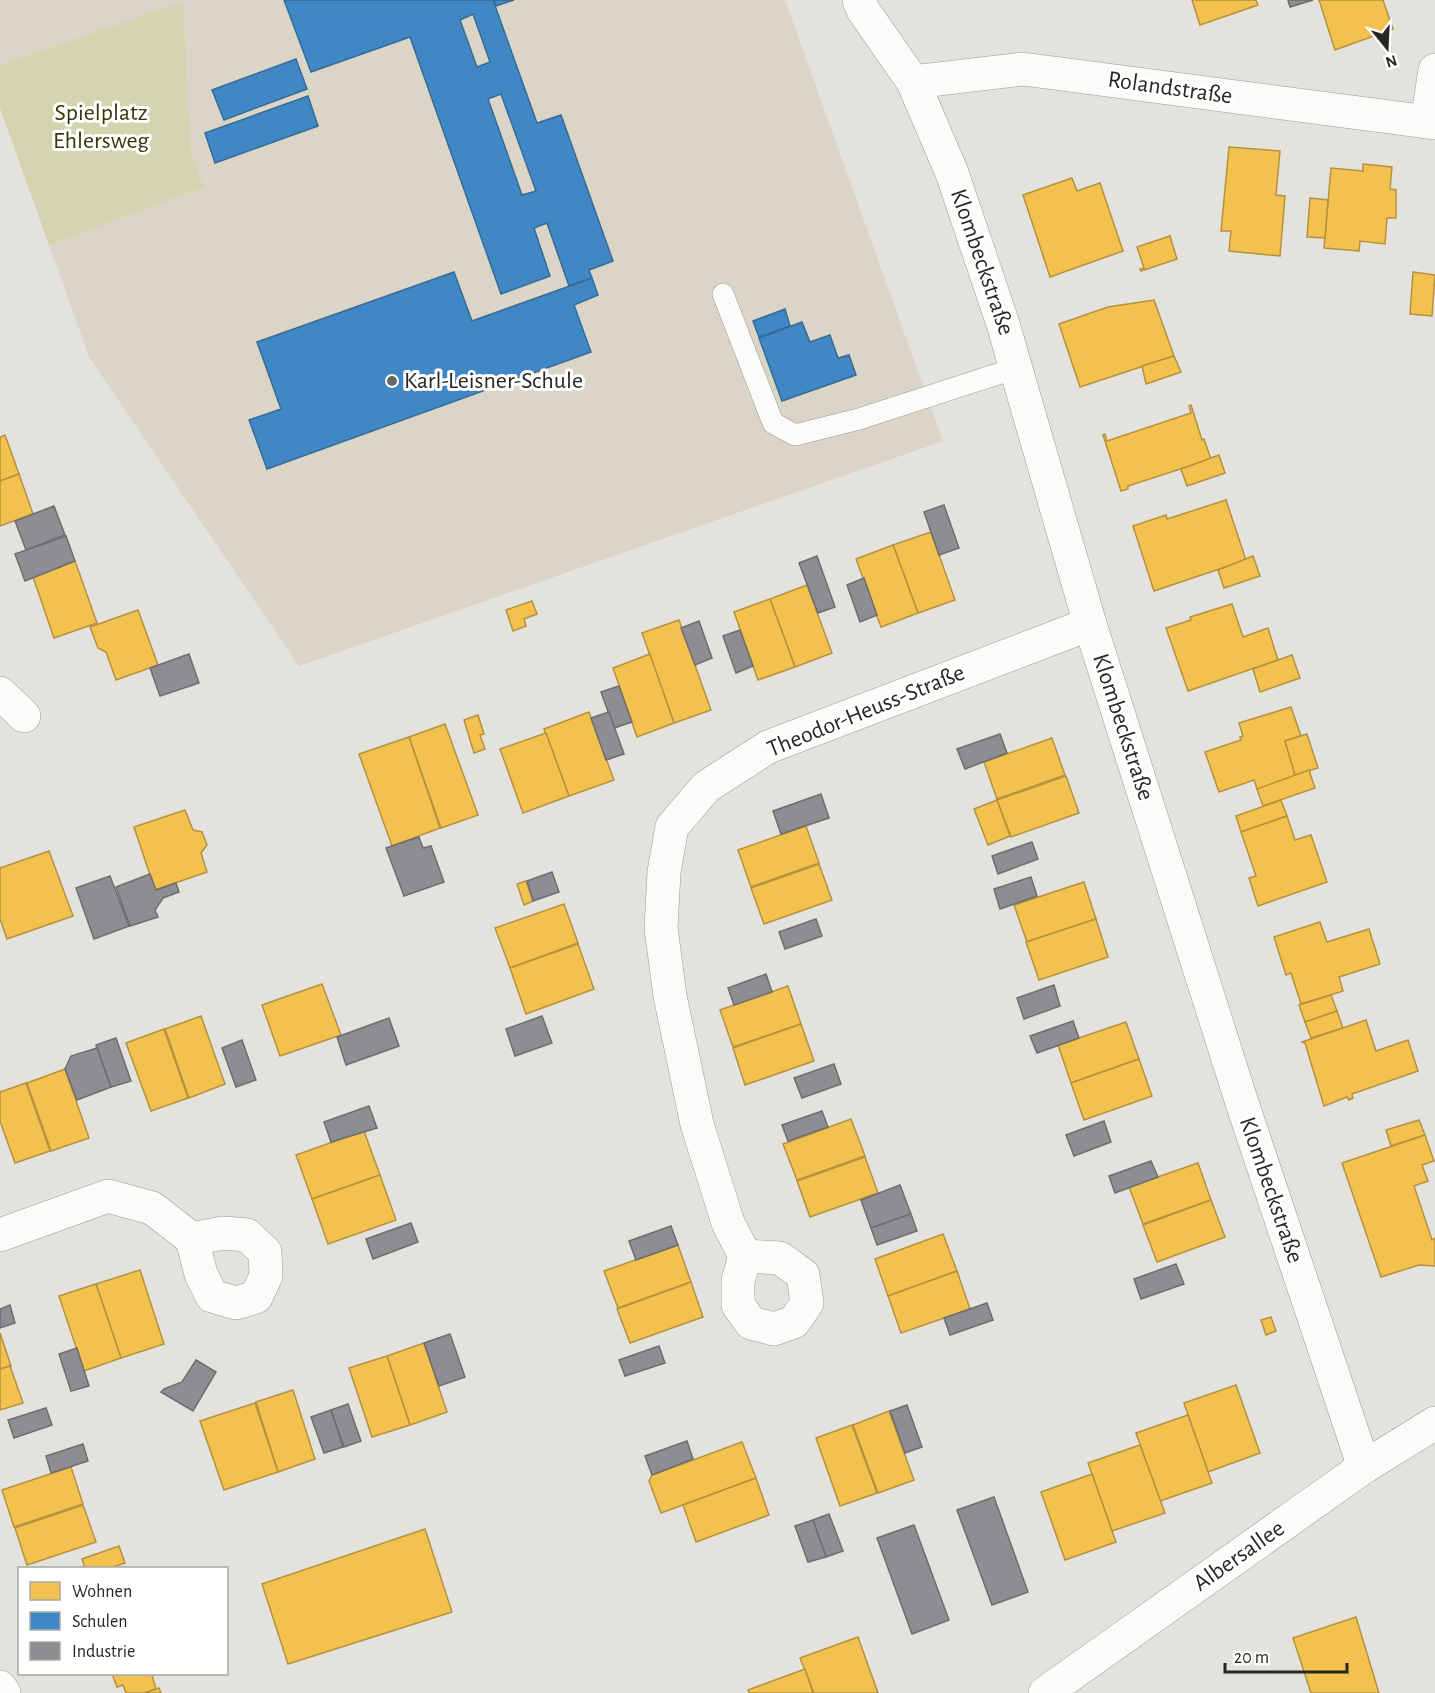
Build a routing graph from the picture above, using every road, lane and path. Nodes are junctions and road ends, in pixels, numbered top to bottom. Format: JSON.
{"nodes":[{"id":1,"x":859,"y":0,"type":"edge"},
{"id":2,"x":1435,"y":70,"type":"edge"},
{"id":3,"x":913,"y":82,"type":"junction"},
{"id":4,"x":1431,"y":123,"type":"edge"},
{"id":5,"x":723,"y":294,"type":"dead end"},
{"id":6,"x":1016,"y":368,"type":"junction"},
{"id":7,"x":1090,"y":624,"type":"junction"},
{"id":8,"x":0,"y":693,"type":"edge"},
{"id":9,"x":24,"y":716,"type":"dead end"},
{"id":10,"x":0,"y":1235,"type":"edge"},
{"id":11,"x":192,"y":1239,"type":"dead end"},
{"id":12,"x":745,"y":1256,"type":"dead end"},
{"id":13,"x":1435,"y":1423,"type":"edge"},
{"id":14,"x":1364,"y":1467,"type":"junction"},
{"id":15,"x":0,"y":1687,"type":"edge"},
{"id":16,"x":4,"y":1693,"type":"edge"},
{"id":17,"x":1045,"y":1693,"type":"edge"}],
"edges":[{"from":1,"to":3,"type":"street","name":"Klombeckstraße"},
{"from":2,"to":4,"type":"street","name":"Rolandstraße"},
{"from":3,"to":4,"type":"street","name":"Rolandstraße"},
{"from":3,"to":6,"type":"street","name":"Klombeckstraße"},
{"from":5,"to":6,"type":"lane"},
{"from":6,"to":7,"type":"street","name":"Klombeckstraße"},
{"from":7,"to":12,"type":"street","name":"Theodor-Heuss-Straße"},
{"from":7,"to":14,"type":"street","name":"Klombeckstraße"},
{"from":8,"to":9,"type":"street"},
{"from":10,"to":11,"type":"street"},
{"from":13,"to":14,"type":"street","name":"Albersallee"},
{"from":14,"to":17,"type":"street","name":"Albersallee"},
{"from":15,"to":16,"type":"street"}]}
